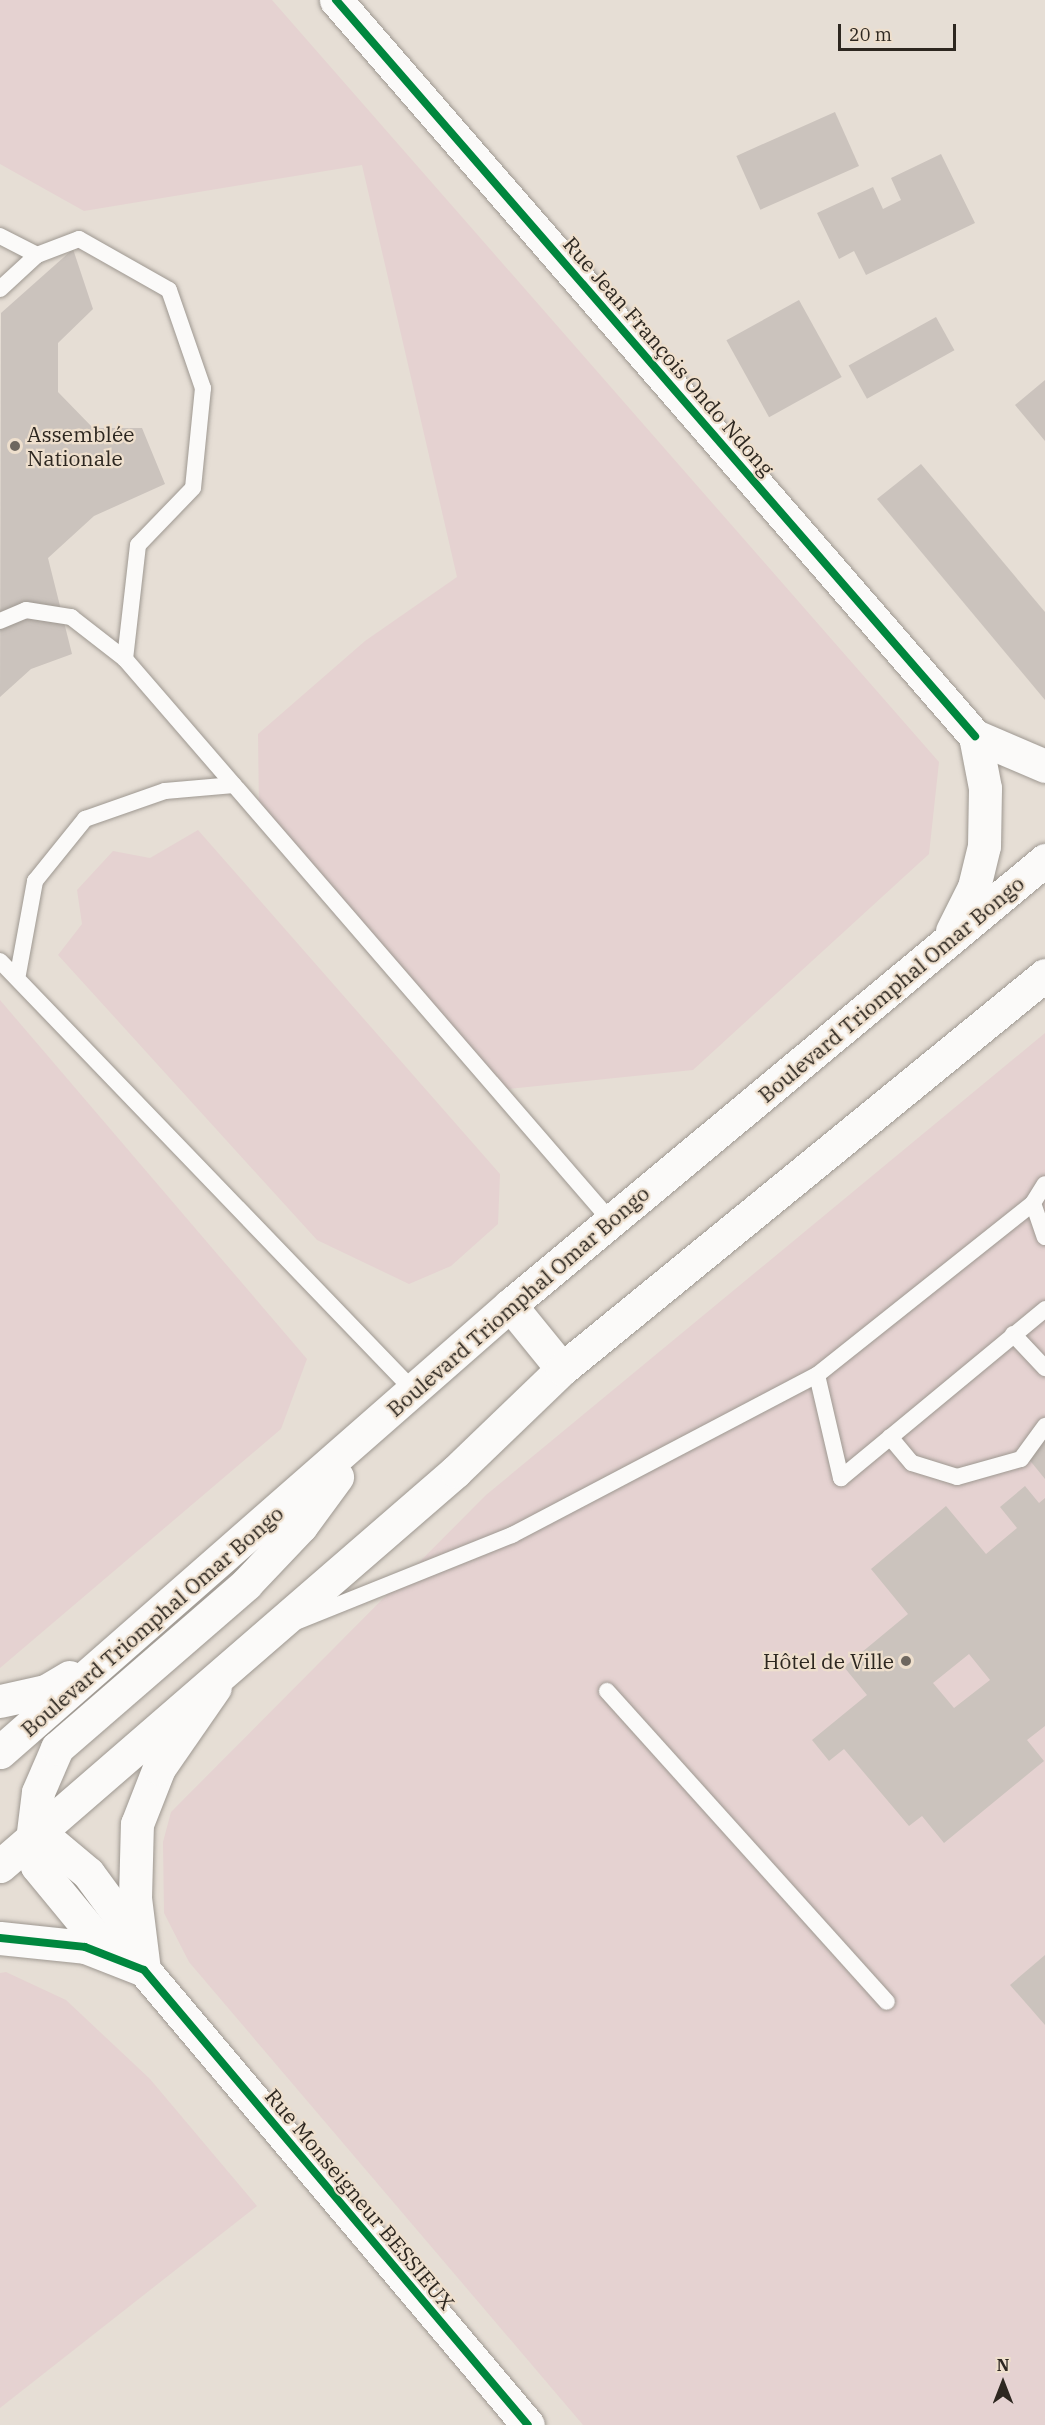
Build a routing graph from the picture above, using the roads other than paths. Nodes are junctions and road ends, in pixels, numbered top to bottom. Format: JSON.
{"nodes":[{"id":1,"x":336,"y":0,"type":"edge"},
{"id":2,"x":0,"y":236,"type":"edge"},
{"id":3,"x":37,"y":255,"type":"junction"},
{"id":4,"x":0,"y":289,"type":"edge"},
{"id":5,"x":0,"y":621,"type":"edge"},
{"id":6,"x":125,"y":659,"type":"junction"},
{"id":7,"x":975,"y":736,"type":"junction"},
{"id":8,"x":1045,"y":766,"type":"edge"},
{"id":9,"x":234,"y":785,"type":"junction"},
{"id":10,"x":1045,"y":860,"type":"edge"},
{"id":11,"x":944,"y":945,"type":"junction"},
{"id":12,"x":0,"y":961,"type":"edge"},
{"id":13,"x":18,"y":974,"type":"junction"},
{"id":14,"x":1045,"y":975,"type":"edge"},
{"id":15,"x":1045,"y":1184,"type":"edge"},
{"id":16,"x":1033,"y":1203,"type":"junction"},
{"id":17,"x":611,"y":1221,"type":"junction"},
{"id":18,"x":1045,"y":1237,"type":"edge"},
{"id":19,"x":510,"y":1305,"type":"junction"},
{"id":20,"x":1045,"y":1309,"type":"edge"},
{"id":21,"x":1014,"y":1334,"type":"junction"},
{"id":22,"x":1045,"y":1368,"type":"edge"},
{"id":23,"x":562,"y":1369,"type":"junction"},
{"id":24,"x":817,"y":1375,"type":"junction"},
{"id":25,"x":413,"y":1390,"type":"junction"},
{"id":26,"x":1045,"y":1426,"type":"edge"},
{"id":27,"x":363,"y":1435,"type":"junction"},
{"id":28,"x":890,"y":1437,"type":"junction"},
{"id":29,"x":269,"y":1632,"type":"junction"},
{"id":30,"x":108,"y":1658,"type":"junction"},
{"id":31,"x":224,"y":1673,"type":"junction"},
{"id":32,"x":607,"y":1691,"type":"dead end"},
{"id":33,"x":0,"y":1701,"type":"edge"},
{"id":34,"x":0,"y":1752,"type":"edge"},
{"id":35,"x":0,"y":1839,"type":"edge"},
{"id":36,"x":32,"y":1840,"type":"junction"},
{"id":37,"x":0,"y":1866,"type":"edge"},
{"id":38,"x":0,"y":1938,"type":"edge"},
{"id":39,"x":132,"y":1957,"type":"junction"},
{"id":40,"x":887,"y":2001,"type":"dead end"},
{"id":41,"x":528,"y":2425,"type":"edge"}],
"edges":[{"from":1,"to":7,"type":"main road","name":"Rue Jean François Ondo Ndong"},
{"from":2,"to":3,"type":"lane"},
{"from":3,"to":4,"type":"lane"},
{"from":3,"to":6,"type":"lane"},
{"from":5,"to":6,"type":"lane"},
{"from":6,"to":9,"type":"lane"},
{"from":7,"to":8,"type":"main road"},
{"from":7,"to":11,"type":"main road"},
{"from":9,"to":13,"type":"lane"},
{"from":9,"to":17,"type":"lane"},
{"from":10,"to":11,"type":"main road","name":"Boulevard Triomphal Omar Bongo"},
{"from":11,"to":17,"type":"main road","name":"Boulevard Triomphal Omar Bongo"},
{"from":12,"to":13,"type":"lane"},
{"from":13,"to":25,"type":"lane"},
{"from":14,"to":23,"type":"main road"},
{"from":15,"to":16,"type":"lane"},
{"from":16,"to":18,"type":"lane"},
{"from":16,"to":24,"type":"lane"},
{"from":17,"to":19,"type":"main road","name":"Boulevard Triomphal Omar Bongo"},
{"from":19,"to":23,"type":"main road"},
{"from":19,"to":25,"type":"main road","name":"Boulevard Triomphal Omar Bongo"},
{"from":20,"to":21,"type":"lane"},
{"from":21,"to":22,"type":"lane"},
{"from":21,"to":28,"type":"lane"},
{"from":23,"to":29,"type":"main road"},
{"from":24,"to":28,"type":"lane"},
{"from":24,"to":29,"type":"lane"},
{"from":25,"to":27,"type":"main road","name":"Boulevard Triomphal Omar Bongo"},
{"from":26,"to":28,"type":"lane"},
{"from":27,"to":30,"type":"main road","name":"Boulevard Triomphal Omar Bongo"},
{"from":27,"to":36,"type":"main road"},
{"from":29,"to":31,"type":"main road"},
{"from":30,"to":33,"type":"main road"},
{"from":30,"to":34,"type":"main road","name":"Boulevard Triomphal Omar Bongo"},
{"from":31,"to":36,"type":"main road"},
{"from":31,"to":39,"type":"main road"},
{"from":32,"to":40,"type":"lane"},
{"from":35,"to":36,"type":"main road"},
{"from":36,"to":37,"type":"main road"},
{"from":36,"to":39,"type":"main road","name":"Rue Monseigneur BESSIEUX"},
{"from":38,"to":39,"type":"main road"},
{"from":39,"to":41,"type":"main road","name":"Rue Monseigneur BESSIEUX"}]}
